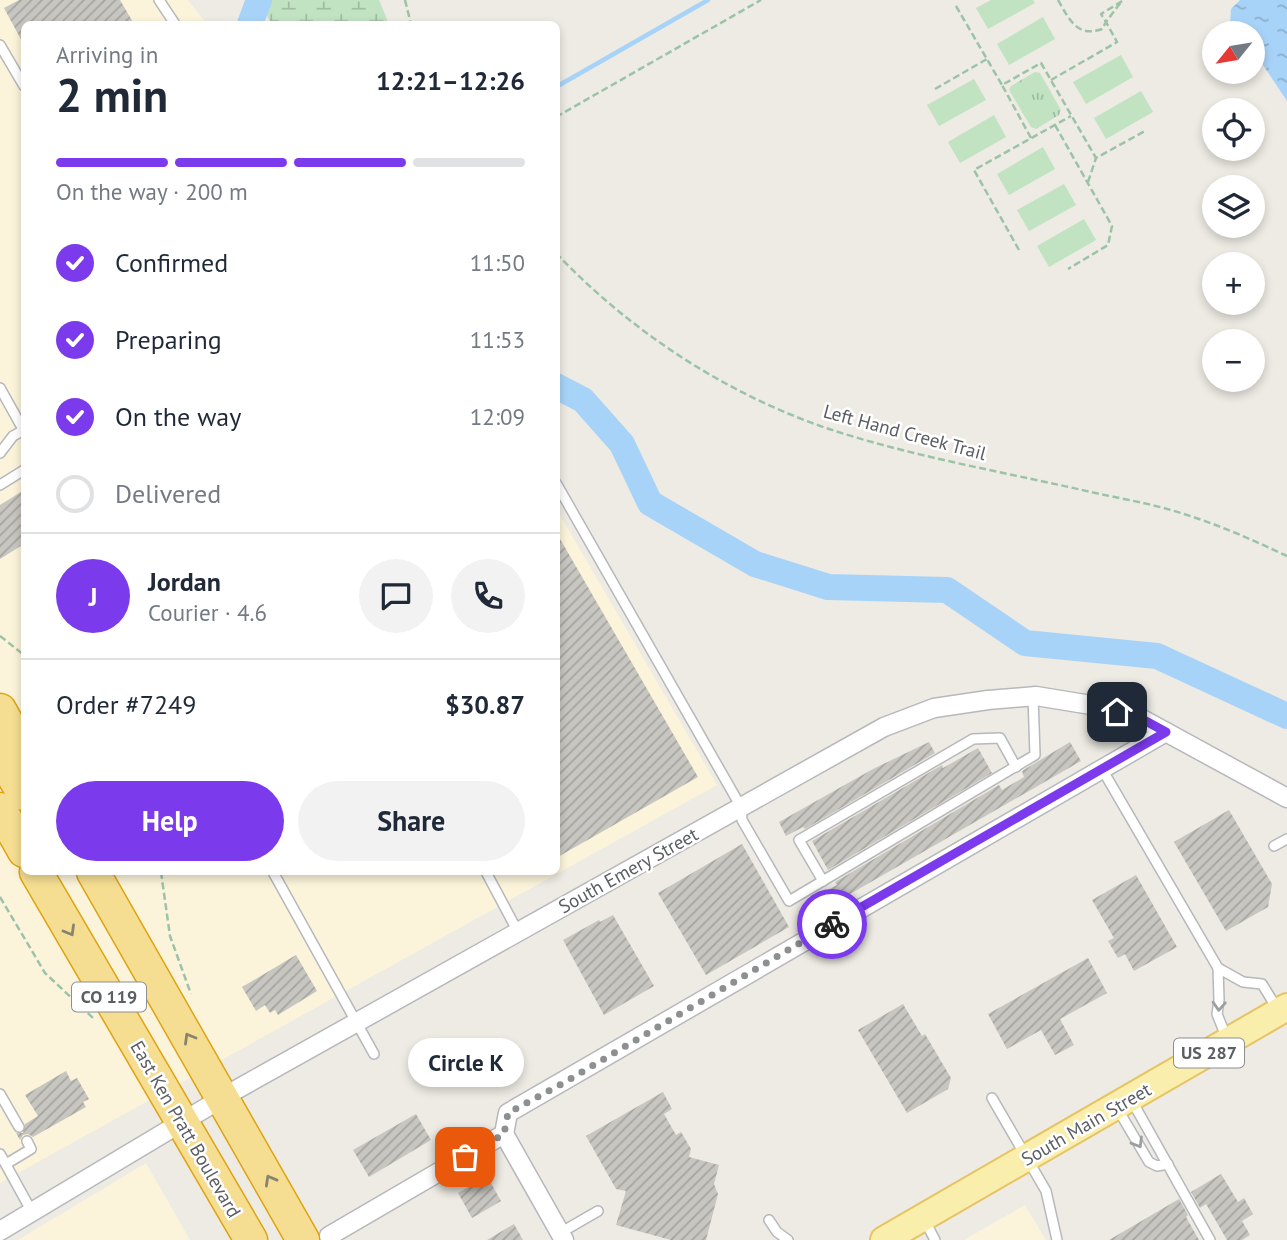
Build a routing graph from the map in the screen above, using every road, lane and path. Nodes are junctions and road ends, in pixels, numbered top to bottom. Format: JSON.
{"nodes":[{"id":1,"x":159,"y":0,"type":"edge"},
{"id":2,"x":405,"y":0,"type":"edge"},
{"id":3,"x":761,"y":0,"type":"edge"},
{"id":4,"x":1058,"y":0,"type":"edge"},
{"id":5,"x":1122,"y":1,"type":"edge"},
{"id":6,"x":956,"y":6,"type":"dead end"},
{"id":7,"x":174,"y":21,"type":"edge"},
{"id":8,"x":410,"y":21,"type":"edge"},
{"id":9,"x":1106,"y":22,"type":"junction"},
{"id":10,"x":0,"y":45,"type":"edge"},
{"id":11,"x":987,"y":59,"type":"junction"},
{"id":12,"x":1051,"y":80,"type":"junction"},
{"id":13,"x":21,"y":81,"type":"edge"},
{"id":14,"x":1002,"y":85,"type":"junction"},
{"id":15,"x":935,"y":89,"type":"dead end"},
{"id":16,"x":560,"y":115,"type":"edge"},
{"id":17,"x":1071,"y":116,"type":"junction"},
{"id":18,"x":1055,"y":125,"type":"junction"},
{"id":19,"x":1145,"y":131,"type":"dead end"},
{"id":20,"x":1031,"y":138,"type":"junction"},
{"id":21,"x":1096,"y":158,"type":"junction"},
{"id":22,"x":1088,"y":183,"type":"junction"},
{"id":23,"x":1019,"y":250,"type":"dead end"},
{"id":24,"x":560,"y":257,"type":"edge"},
{"id":25,"x":1068,"y":269,"type":"dead end"},
{"id":26,"x":0,"y":388,"type":"edge"},
{"id":27,"x":21,"y":425,"type":"edge"},
{"id":28,"x":21,"y":432,"type":"edge"},
{"id":29,"x":0,"y":453,"type":"edge"},
{"id":30,"x":21,"y":473,"type":"edge"},
{"id":31,"x":0,"y":485,"type":"edge"},
{"id":32,"x":560,"y":490,"type":"edge"},
{"id":33,"x":1287,"y":555,"type":"edge"},
{"id":34,"x":0,"y":636,"type":"edge"},
{"id":35,"x":21,"y":653,"type":"edge"},
{"id":36,"x":1033,"y":696,"type":"junction"},
{"id":37,"x":0,"y":710,"type":"edge"},
{"id":38,"x":1166,"y":732,"type":"junction"},
{"id":39,"x":21,"y":747,"type":"edge"},
{"id":40,"x":0,"y":755,"type":"edge"},
{"id":41,"x":1016,"y":766,"type":"junction"},
{"id":42,"x":1102,"y":769,"type":"junction"},
{"id":43,"x":21,"y":789,"type":"edge"},
{"id":44,"x":1287,"y":798,"type":"edge"},
{"id":45,"x":741,"y":807,"type":"junction"},
{"id":46,"x":0,"y":809,"type":"edge"},
{"id":47,"x":1287,"y":839,"type":"edge"},
{"id":48,"x":21,"y":846,"type":"edge"},
{"id":49,"x":1274,"y":846,"type":"dead end"},
{"id":50,"x":38,"y":875,"type":"edge"},
{"id":51,"x":161,"y":875,"type":"edge"},
{"id":52,"x":275,"y":875,"type":"edge"},
{"id":53,"x":488,"y":875,"type":"edge"},
{"id":54,"x":823,"y":881,"type":"junction"},
{"id":55,"x":100,"y":884,"type":"edge"},
{"id":56,"x":0,"y":897,"type":"edge"},
{"id":57,"x":519,"y":932,"type":"junction"},
{"id":58,"x":1217,"y":968,"type":"junction"},
{"id":59,"x":193,"y":1001,"type":"dead end"},
{"id":60,"x":1283,"y":1009,"type":"edge"},
{"id":61,"x":356,"y":1022,"type":"junction"},
{"id":62,"x":98,"y":1023,"type":"dead end"},
{"id":63,"x":1228,"y":1042,"type":"junction"},
{"id":64,"x":374,"y":1054,"type":"dead end"},
{"id":65,"x":0,"y":1094,"type":"edge"},
{"id":66,"x":223,"y":1097,"type":"junction"},
{"id":67,"x":992,"y":1097,"type":"dead end"},
{"id":68,"x":1123,"y":1102,"type":"junction"},
{"id":69,"x":182,"y":1123,"type":"junction"},
{"id":70,"x":19,"y":1127,"type":"dead end"},
{"id":71,"x":504,"y":1134,"type":"junction"},
{"id":72,"x":27,"y":1141,"type":"dead end"},
{"id":73,"x":0,"y":1154,"type":"edge"},
{"id":74,"x":1027,"y":1158,"type":"junction"},
{"id":75,"x":6,"y":1164,"type":"junction"},
{"id":76,"x":1168,"y":1164,"type":"junction"},
{"id":77,"x":597,"y":1211,"type":"dead end"},
{"id":78,"x":32,"y":1212,"type":"junction"},
{"id":79,"x":769,"y":1220,"type":"dead end"},
{"id":80,"x":929,"y":1229,"type":"edge"},
{"id":81,"x":0,"y":1231,"type":"edge"},
{"id":82,"x":778,"y":1236,"type":"edge"},
{"id":83,"x":562,"y":1237,"type":"edge"},
{"id":84,"x":316,"y":1238,"type":"edge"},
{"id":85,"x":251,"y":1240,"type":"edge"},
{"id":86,"x":788,"y":1240,"type":"edge"},
{"id":87,"x":884,"y":1240,"type":"edge"},
{"id":88,"x":1057,"y":1240,"type":"edge"},
{"id":89,"x":1210,"y":1240,"type":"edge"}],
"edges":[{"from":1,"to":7,"type":"lane"},
{"from":2,"to":8,"type":"path"},
{"from":3,"to":16,"type":"path"},
{"from":4,"to":9,"type":"path"},
{"from":5,"to":9,"type":"path"},
{"from":5,"to":9,"type":"path"},
{"from":6,"to":11,"type":"path"},
{"from":9,"to":12,"type":"path"},
{"from":10,"to":13,"type":"lane"},
{"from":11,"to":14,"type":"path"},
{"from":11,"to":15,"type":"path"},
{"from":12,"to":14,"type":"path"},
{"from":12,"to":17,"type":"path"},
{"from":14,"to":20,"type":"path"},
{"from":17,"to":18,"type":"path"},
{"from":17,"to":21,"type":"path"},
{"from":18,"to":20,"type":"path"},
{"from":18,"to":22,"type":"path"},
{"from":19,"to":21,"type":"path"},
{"from":20,"to":23,"type":"path"},
{"from":21,"to":22,"type":"path"},
{"from":22,"to":25,"type":"path"},
{"from":24,"to":33,"type":"path","name":"Left Hand Creek Trail"},
{"from":26,"to":27,"type":"lane"},
{"from":28,"to":29,"type":"lane"},
{"from":30,"to":31,"type":"lane"},
{"from":32,"to":45,"type":"lane"},
{"from":34,"to":35,"type":"path"},
{"from":36,"to":38,"type":"street","name":"South Emery Street"},
{"from":36,"to":41,"type":"lane"},
{"from":36,"to":45,"type":"street","name":"South Emery Street"},
{"from":37,"to":39,"type":"highway"},
{"from":38,"to":42,"type":"street"},
{"from":38,"to":44,"type":"street","name":"South Emery Street"},
{"from":40,"to":43,"type":"highway"},
{"from":41,"to":54,"type":"lane"},
{"from":41,"to":54,"type":"lane"},
{"from":42,"to":58,"type":"lane"},
{"from":42,"to":71,"type":"street"},
{"from":45,"to":54,"type":"lane"},
{"from":45,"to":57,"type":"street","name":"South Emery Street"},
{"from":46,"to":48,"type":"highway"},
{"from":47,"to":49,"type":"lane"},
{"from":50,"to":69,"type":"highway","name":"East Ken Pratt Boulevard","number":"CO 119","one_way":true},
{"from":51,"to":59,"type":"path"},
{"from":52,"to":61,"type":"lane"},
{"from":53,"to":57,"type":"lane"},
{"from":66,"to":55,"type":"highway","number":"CO 119","one_way":true},
{"from":56,"to":62,"type":"path"},
{"from":57,"to":61,"type":"street","name":"South Emery Street"},
{"from":58,"to":60,"type":"lane"},
{"from":58,"to":63,"type":"lane","one_way":true},
{"from":60,"to":63,"type":"main road","name":"South Main Street","number":"US 287"},
{"from":61,"to":64,"type":"lane"},
{"from":61,"to":66,"type":"street","name":"South Emery Street"},
{"from":63,"to":68,"type":"main road","name":"South Main Street","number":"US 287"},
{"from":65,"to":70,"type":"lane"},
{"from":66,"to":69,"type":"street","name":"South Emery Street"},
{"from":84,"to":66,"type":"highway","number":"CO 119","one_way":true},
{"from":67,"to":74,"type":"lane"},
{"from":68,"to":74,"type":"main road","name":"South Main Street","number":"US 287"},
{"from":68,"to":76,"type":"lane"},
{"from":68,"to":76,"type":"lane","one_way":true},
{"from":69,"to":78,"type":"street","name":"South Emery Street"},
{"from":69,"to":85,"type":"highway","name":"East Ken Pratt Boulevard","number":"CO 119"},
{"from":71,"to":83,"type":"street"},
{"from":71,"to":84,"type":"street"},
{"from":72,"to":75,"type":"lane"},
{"from":73,"to":75,"type":"lane"},
{"from":74,"to":80,"type":"main road","name":"South Main Street","number":"US 287"},
{"from":74,"to":88,"type":"lane"},
{"from":75,"to":78,"type":"lane"},
{"from":76,"to":89,"type":"lane"},
{"from":77,"to":83,"type":"lane"},
{"from":78,"to":81,"type":"street","name":"South Emery Street"},
{"from":79,"to":82,"type":"lane"},
{"from":80,"to":87,"type":"main road","name":"South Main Street","number":"US 287"},
{"from":82,"to":86,"type":"lane"}]}
